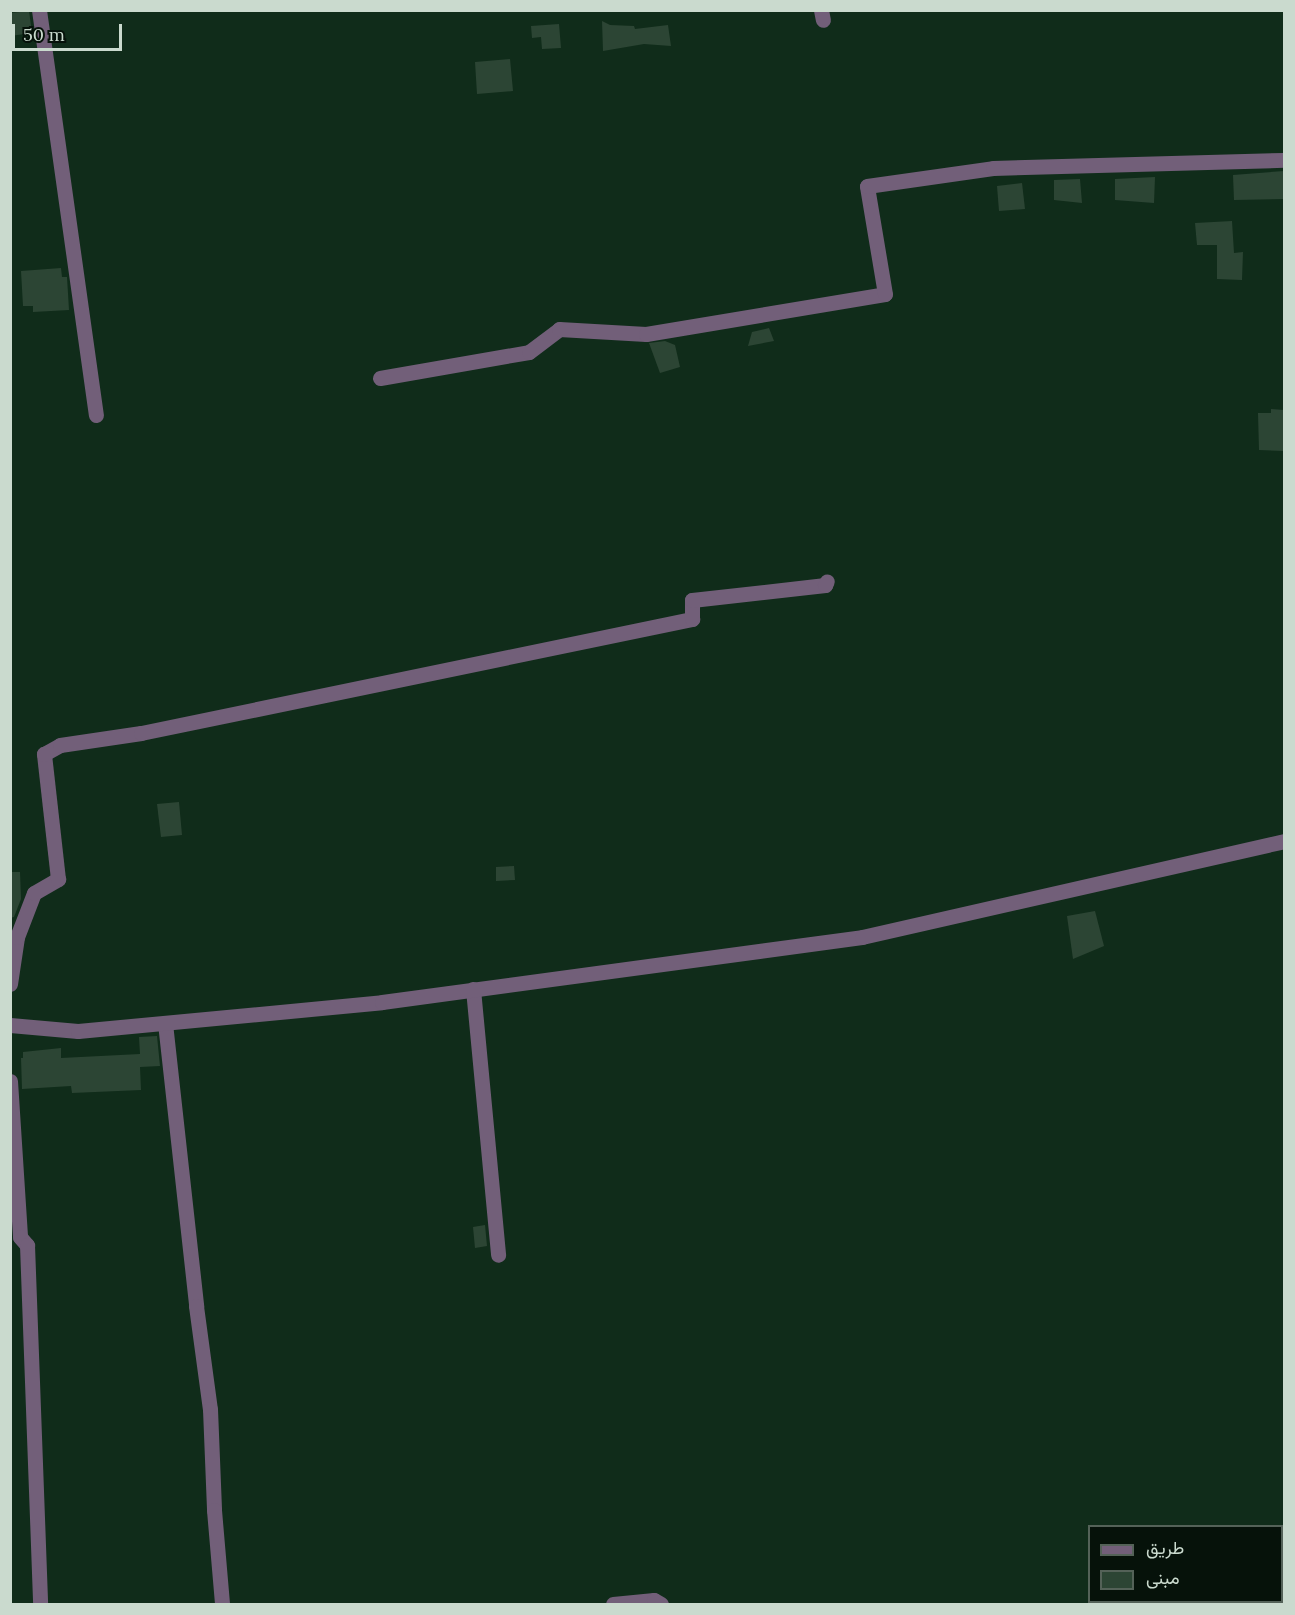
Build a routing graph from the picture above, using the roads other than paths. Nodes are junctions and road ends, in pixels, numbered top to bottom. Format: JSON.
{"nodes":[{"id":1,"x":39,"y":10,"type":"edge"},
{"id":2,"x":1284,"y":160,"type":"edge"},
{"id":3,"x":380,"y":378,"type":"dead end"},
{"id":4,"x":96,"y":415,"type":"dead end"},
{"id":5,"x":827,"y":581,"type":"dead end"},
{"id":6,"x":1284,"y":841,"type":"edge"},
{"id":7,"x":10,"y":984,"type":"edge"},
{"id":8,"x":473,"y":989,"type":"junction"},
{"id":9,"x":165,"y":1023,"type":"junction"},
{"id":10,"x":10,"y":1025,"type":"edge"},
{"id":11,"x":10,"y":1081,"type":"edge"},
{"id":12,"x":498,"y":1255,"type":"dead end"},
{"id":13,"x":40,"y":1605,"type":"edge"},
{"id":14,"x":222,"y":1605,"type":"edge"},
{"id":15,"x":613,"y":1605,"type":"edge"},
{"id":16,"x":661,"y":1605,"type":"edge"}],
"edges":[{"from":1,"to":4,"type":"street"},
{"from":2,"to":3,"type":"street"},
{"from":5,"to":7,"type":"street"},
{"from":6,"to":8,"type":"street"},
{"from":8,"to":9,"type":"street"},
{"from":8,"to":12,"type":"street"},
{"from":9,"to":10,"type":"street"},
{"from":9,"to":14,"type":"street"},
{"from":11,"to":13,"type":"street"},
{"from":15,"to":16,"type":"street"}]}
